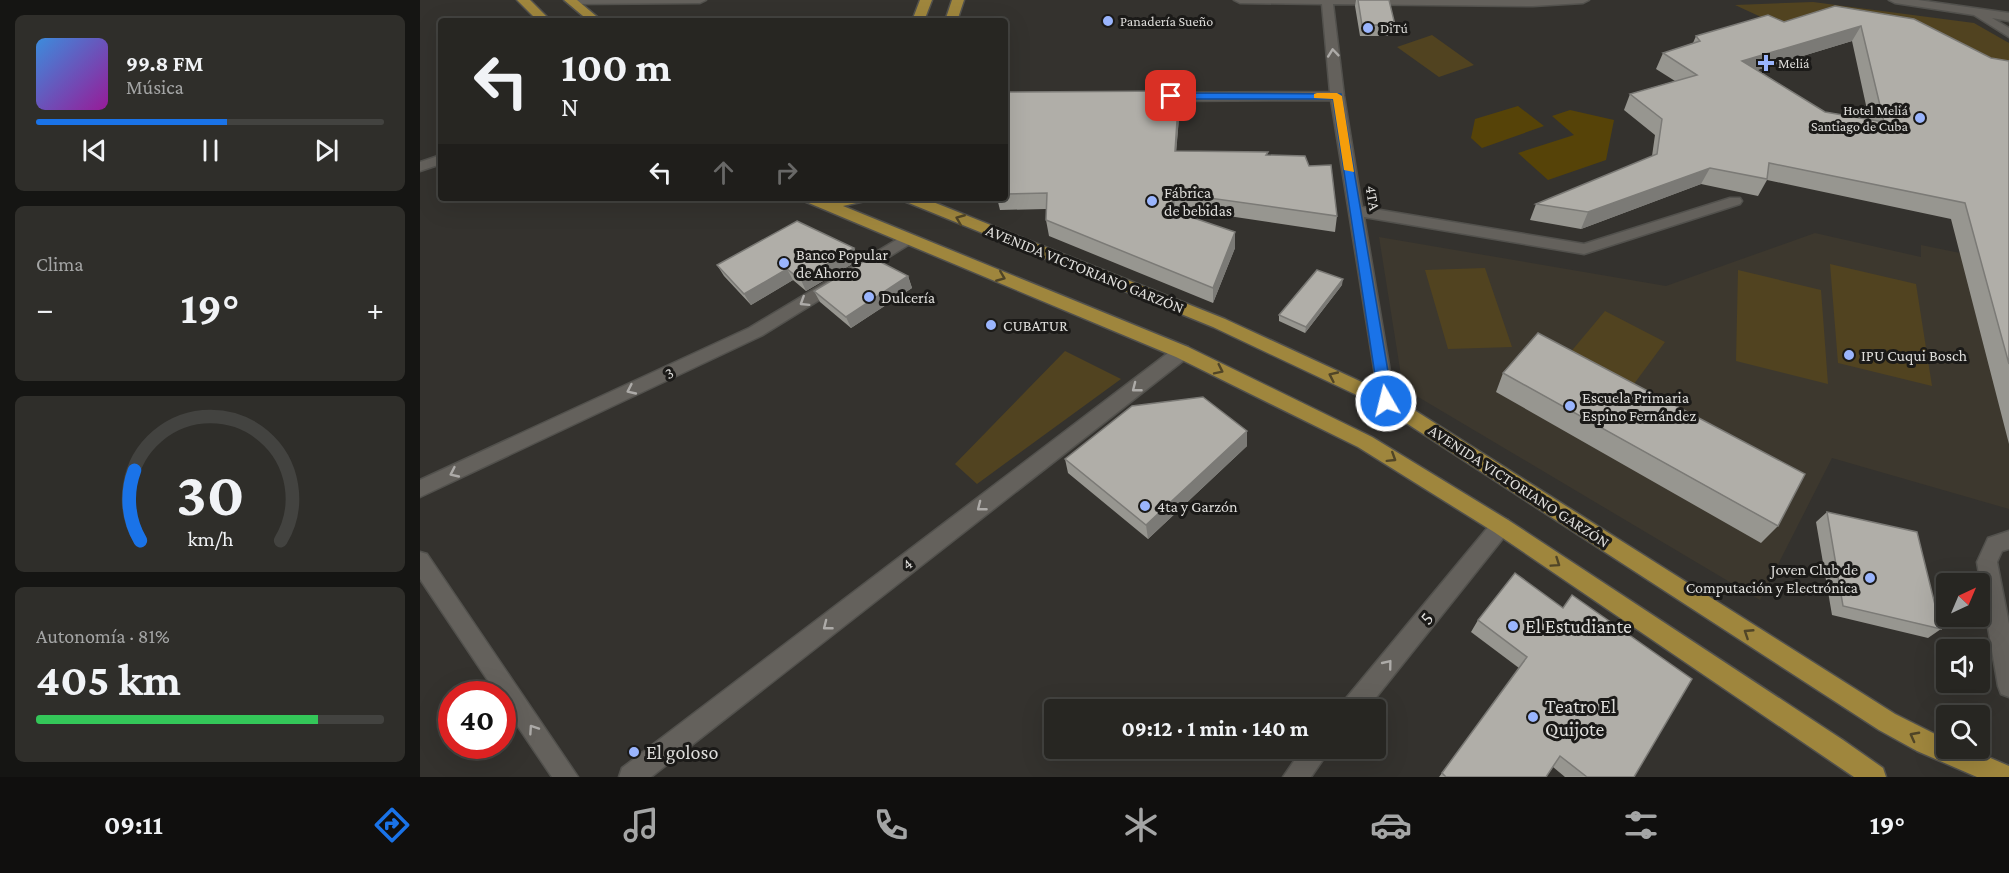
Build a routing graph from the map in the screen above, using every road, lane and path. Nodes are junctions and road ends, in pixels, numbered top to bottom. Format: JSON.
{"nodes":[{"id":1,"x":523,"y":0,"type":"edge"},
{"id":2,"x":571,"y":0,"type":"edge"},
{"id":3,"x":700,"y":0,"type":"edge"},
{"id":4,"x":926,"y":0,"type":"edge"},
{"id":5,"x":958,"y":0,"type":"edge"},
{"id":6,"x":1240,"y":0,"type":"edge"},
{"id":7,"x":1327,"y":0,"type":"edge"},
{"id":8,"x":1583,"y":0,"type":"edge"},
{"id":9,"x":1895,"y":0,"type":"edge"},
{"id":10,"x":1534,"y":2,"type":"edge"},
{"id":11,"x":1973,"y":12,"type":"junction"},
{"id":12,"x":2009,"y":17,"type":"edge"},
{"id":13,"x":542,"y":18,"type":"edge"},
{"id":14,"x":592,"y":18,"type":"edge"},
{"id":15,"x":919,"y":18,"type":"edge"},
{"id":16,"x":952,"y":18,"type":"edge"},
{"id":17,"x":2009,"y":33,"type":"edge"},
{"id":18,"x":1337,"y":96,"type":"junction"},
{"id":19,"x":1148,"y":97,"type":"edge"},
{"id":20,"x":438,"y":160,"type":"edge"},
{"id":21,"x":420,"y":167,"type":"edge"},
{"id":22,"x":816,"y":201,"type":"edge"},
{"id":23,"x":859,"y":201,"type":"edge"},
{"id":24,"x":918,"y":201,"type":"edge"},
{"id":25,"x":1735,"y":201,"type":"dead end"},
{"id":26,"x":1357,"y":212,"type":"junction"},
{"id":27,"x":878,"y":226,"type":"junction"},
{"id":28,"x":908,"y":238,"type":"junction"},
{"id":29,"x":1182,"y":352,"type":"junction"},
{"id":30,"x":1386,"y":401,"type":"junction"},
{"id":31,"x":420,"y":489,"type":"edge"},
{"id":32,"x":1501,"y":526,"type":"junction"},
{"id":33,"x":2009,"y":540,"type":"edge"},
{"id":34,"x":420,"y":561,"type":"edge"},
{"id":35,"x":2009,"y":686,"type":"edge"},
{"id":36,"x":1360,"y":699,"type":"edge"},
{"id":37,"x":1310,"y":759,"type":"edge"},
{"id":38,"x":566,"y":777,"type":"edge"},
{"id":39,"x":631,"y":777,"type":"edge"},
{"id":40,"x":1295,"y":777,"type":"edge"},
{"id":41,"x":1874,"y":777,"type":"edge"},
{"id":42,"x":2006,"y":777,"type":"edge"}],
"edges":[{"from":1,"to":13,"type":"main road"},
{"from":2,"to":3,"type":"street"},
{"from":2,"to":14,"type":"main road"},
{"from":4,"to":15,"type":"main road"},
{"from":5,"to":16,"type":"main road"},
{"from":6,"to":7,"type":"street"},
{"from":7,"to":10,"type":"street"},
{"from":18,"to":7,"type":"street","name":"4TA","one_way":true},
{"from":8,"to":10,"type":"street"},
{"from":9,"to":11,"type":"street"},
{"from":11,"to":12,"type":"street"},
{"from":11,"to":17,"type":"street"},
{"from":18,"to":19,"type":"street"},
{"from":18,"to":26,"type":"street","name":"4TA"},
{"from":20,"to":21,"type":"street"},
{"from":22,"to":27,"type":"main road"},
{"from":23,"to":27,"type":"main road"},
{"from":30,"to":24,"type":"main road","name":"AVENIDA VICTORIANO GARZÓN","one_way":true},
{"from":25,"to":26,"type":"street"},
{"from":26,"to":30,"type":"street","name":"4TA"},
{"from":27,"to":28,"type":"main road"},
{"from":28,"to":29,"type":"main road","one_way":true},
{"from":28,"to":31,"type":"street","name":"3","one_way":true},
{"from":29,"to":32,"type":"main road","one_way":true},
{"from":29,"to":39,"type":"street","name":"4","one_way":true},
{"from":42,"to":30,"type":"main road","name":"AVENIDA VICTORIANO GARZÓN","one_way":true},
{"from":36,"to":32,"type":"street","name":"5","one_way":true},
{"from":32,"to":41,"type":"main road","one_way":true},
{"from":33,"to":35,"type":"street"},
{"from":38,"to":34,"type":"street","one_way":true},
{"from":37,"to":40,"type":"street"}]}
